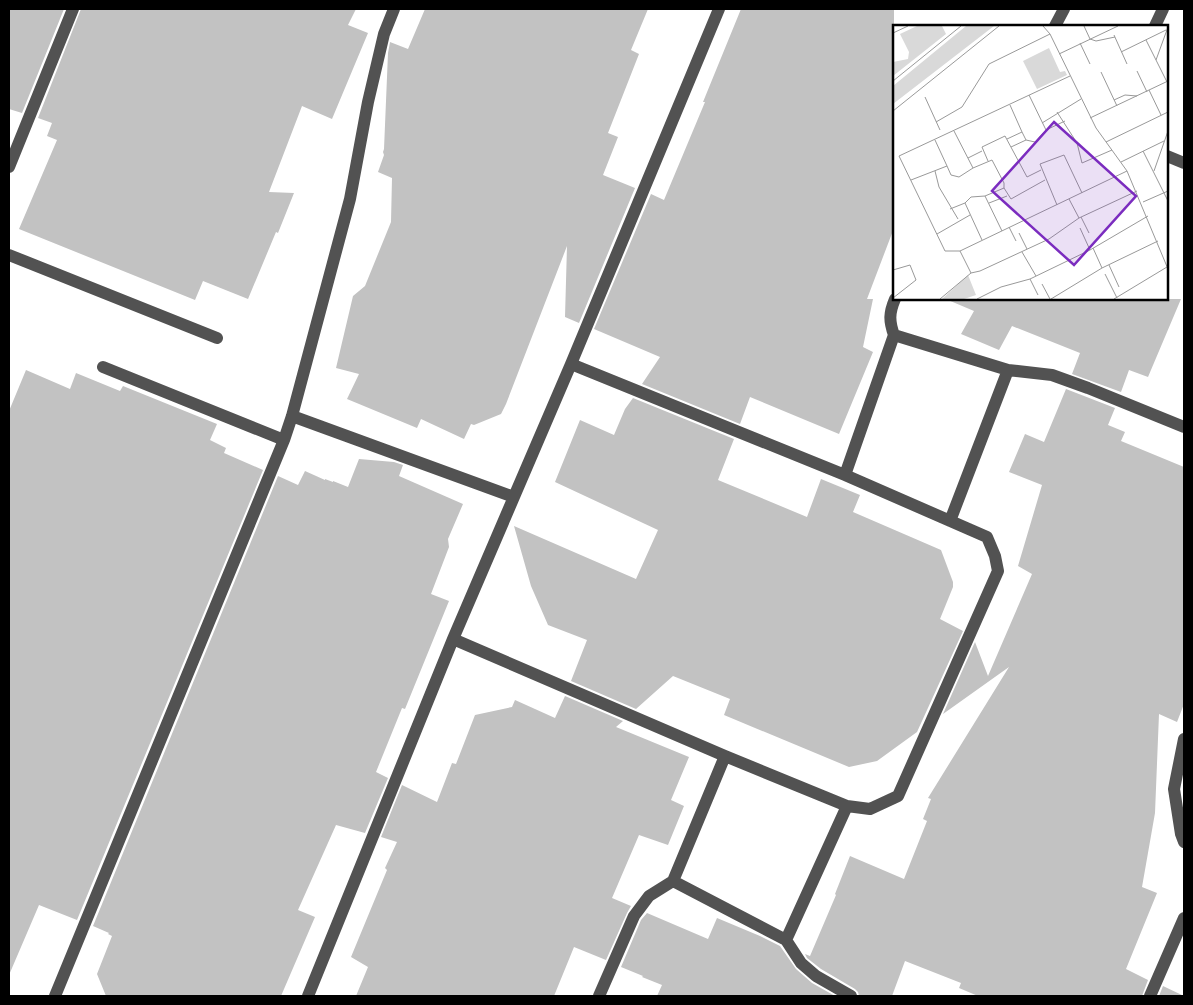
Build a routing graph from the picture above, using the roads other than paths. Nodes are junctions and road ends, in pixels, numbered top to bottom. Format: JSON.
{"nodes":[{"id":1,"x":74,"y":9,"type":"edge"},
{"id":2,"x":394,"y":9,"type":"edge"},
{"id":3,"x":719,"y":9,"type":"edge"},
{"id":4,"x":1064,"y":9,"type":"edge"},
{"id":5,"x":1164,"y":9,"type":"edge"},
{"id":6,"x":1056,"y":25,"type":"edge"},
{"id":7,"x":1156,"y":25,"type":"edge"},
{"id":8,"x":1168,"y":156,"type":"edge"},
{"id":9,"x":1184,"y":163,"type":"edge"},
{"id":10,"x":9,"y":167,"type":"edge"},
{"id":11,"x":9,"y":255,"type":"edge"},
{"id":12,"x":895,"y":300,"type":"edge"},
{"id":13,"x":894,"y":335,"type":"junction"},
{"id":14,"x":218,"y":338,"type":"dead end"},
{"id":15,"x":570,"y":364,"type":"junction"},
{"id":16,"x":102,"y":367,"type":"dead end"},
{"id":17,"x":1008,"y":370,"type":"junction"},
{"id":18,"x":292,"y":416,"type":"junction"},
{"id":19,"x":1184,"y":427,"type":"edge"},
{"id":20,"x":284,"y":440,"type":"junction"},
{"id":21,"x":845,"y":475,"type":"junction"},
{"id":22,"x":514,"y":497,"type":"junction"},
{"id":23,"x":950,"y":521,"type":"junction"},
{"id":24,"x":453,"y":639,"type":"junction"},
{"id":25,"x":1184,"y":739,"type":"edge"},
{"id":26,"x":725,"y":756,"type":"junction"},
{"id":27,"x":847,"y":806,"type":"junction"},
{"id":28,"x":1184,"y":842,"type":"edge"},
{"id":29,"x":673,"y":881,"type":"junction"},
{"id":30,"x":1184,"y":918,"type":"edge"},
{"id":31,"x":786,"y":940,"type":"junction"},
{"id":32,"x":55,"y":996,"type":"edge"},
{"id":33,"x":308,"y":996,"type":"edge"},
{"id":34,"x":599,"y":996,"type":"edge"},
{"id":35,"x":851,"y":996,"type":"edge"},
{"id":36,"x":1150,"y":996,"type":"edge"}],
"edges":[{"from":1,"to":10,"type":"street"},
{"from":2,"to":18,"type":"street"},
{"from":3,"to":15,"type":"street"},
{"from":4,"to":6,"type":"street"},
{"from":5,"to":7,"type":"street"},
{"from":8,"to":9,"type":"street"},
{"from":11,"to":14,"type":"street"},
{"from":12,"to":13,"type":"street"},
{"from":13,"to":17,"type":"street"},
{"from":13,"to":21,"type":"street"},
{"from":15,"to":21,"type":"street"},
{"from":15,"to":22,"type":"street"},
{"from":16,"to":20,"type":"street"},
{"from":17,"to":19,"type":"street"},
{"from":17,"to":23,"type":"street"},
{"from":18,"to":20,"type":"street"},
{"from":18,"to":22,"type":"street"},
{"from":20,"to":32,"type":"street"},
{"from":21,"to":23,"type":"street"},
{"from":22,"to":24,"type":"street"},
{"from":23,"to":27,"type":"street"},
{"from":24,"to":26,"type":"street"},
{"from":24,"to":33,"type":"street"},
{"from":25,"to":28,"type":"street"},
{"from":26,"to":27,"type":"street"},
{"from":26,"to":29,"type":"street"},
{"from":27,"to":31,"type":"street"},
{"from":29,"to":31,"type":"street"},
{"from":29,"to":34,"type":"street"},
{"from":30,"to":36,"type":"street"},
{"from":31,"to":35,"type":"street"}]}
